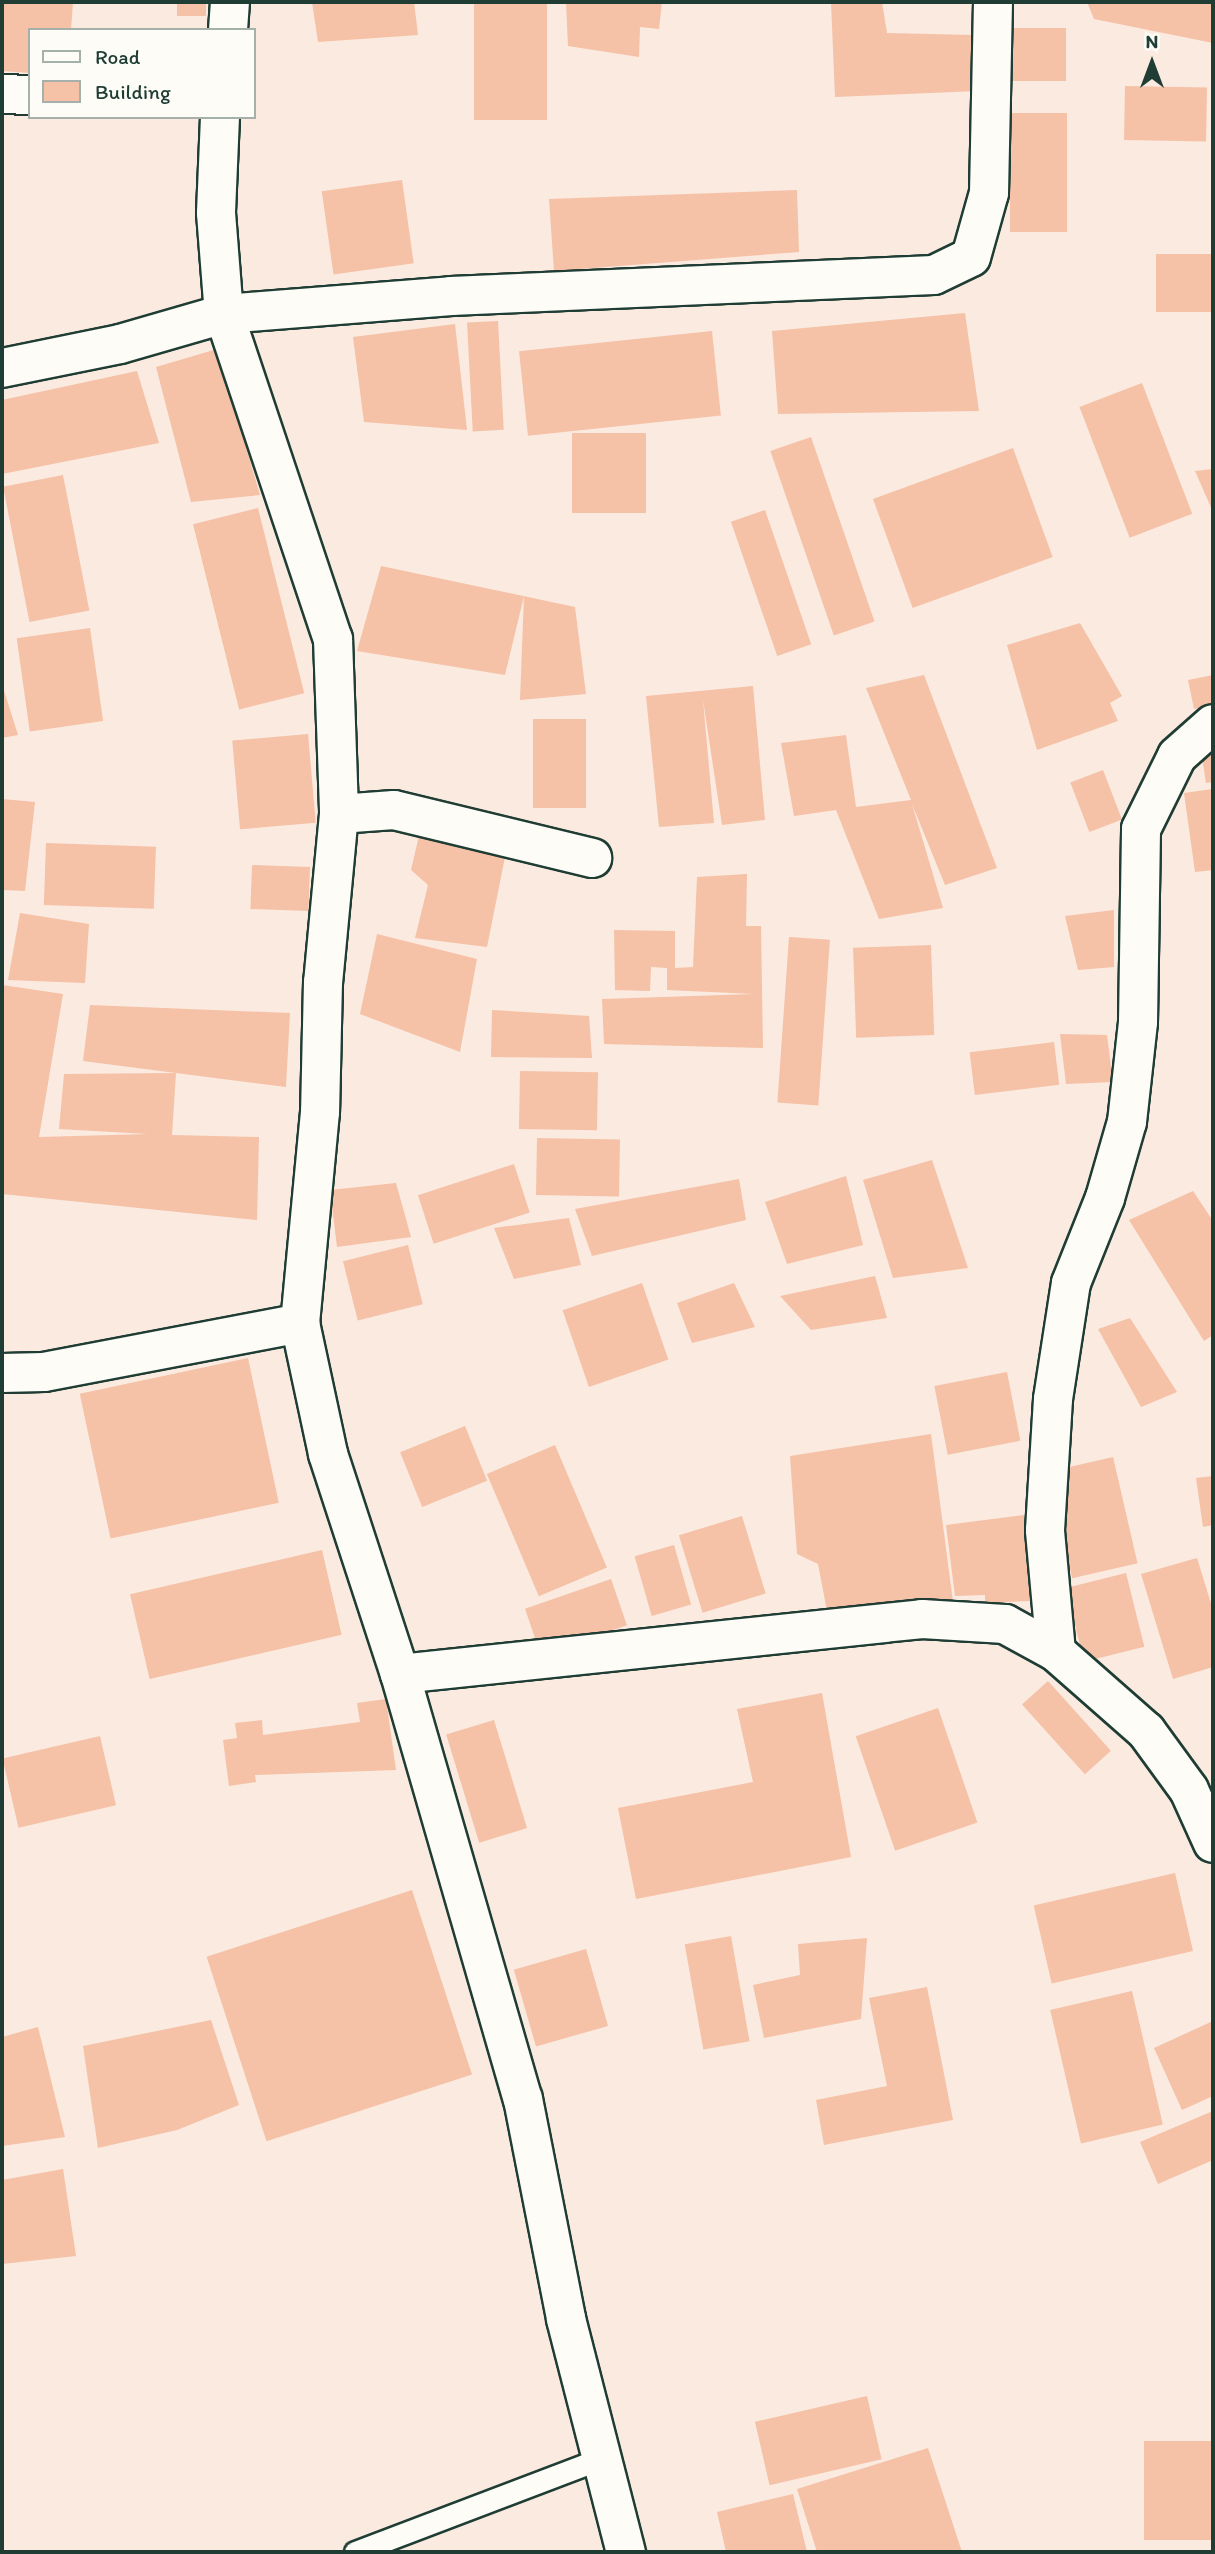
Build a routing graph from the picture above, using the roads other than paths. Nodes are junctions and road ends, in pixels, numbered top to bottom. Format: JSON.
{"nodes":[{"id":1,"x":230,"y":2,"type":"edge"},
{"id":2,"x":993,"y":2,"type":"edge"},
{"id":3,"x":228,"y":28,"type":"edge"},
{"id":4,"x":2,"y":94,"type":"edge"},
{"id":5,"x":28,"y":94,"type":"edge"},
{"id":6,"x":220,"y":119,"type":"edge"},
{"id":7,"x":224,"y":314,"type":"junction"},
{"id":8,"x":2,"y":368,"type":"edge"},
{"id":9,"x":1213,"y":724,"type":"edge"},
{"id":10,"x":339,"y":814,"type":"junction"},
{"id":11,"x":592,"y":858,"type":"dead end"},
{"id":12,"x":300,"y":1323,"type":"junction"},
{"id":13,"x":2,"y":1373,"type":"edge"},
{"id":14,"x":1056,"y":1652,"type":"junction"},
{"id":15,"x":400,"y":1674,"type":"junction"},
{"id":16,"x":1201,"y":1785,"type":"edge"},
{"id":17,"x":1213,"y":1843,"type":"edge"},
{"id":18,"x":602,"y":2458,"type":"junction"},
{"id":19,"x":355,"y":2552,"type":"edge"},
{"id":20,"x":626,"y":2552,"type":"edge"}],
"edges":[{"from":1,"to":3,"type":"street"},
{"from":2,"to":7,"type":"street"},
{"from":4,"to":5,"type":"street"},
{"from":6,"to":7,"type":"street"},
{"from":7,"to":8,"type":"street"},
{"from":7,"to":10,"type":"street"},
{"from":9,"to":14,"type":"street"},
{"from":10,"to":11,"type":"street"},
{"from":10,"to":12,"type":"street"},
{"from":12,"to":13,"type":"street"},
{"from":12,"to":15,"type":"street"},
{"from":14,"to":15,"type":"street"},
{"from":14,"to":16,"type":"street"},
{"from":15,"to":18,"type":"street"},
{"from":16,"to":17,"type":"street"},
{"from":18,"to":19,"type":"lane"},
{"from":18,"to":20,"type":"street"}]}
